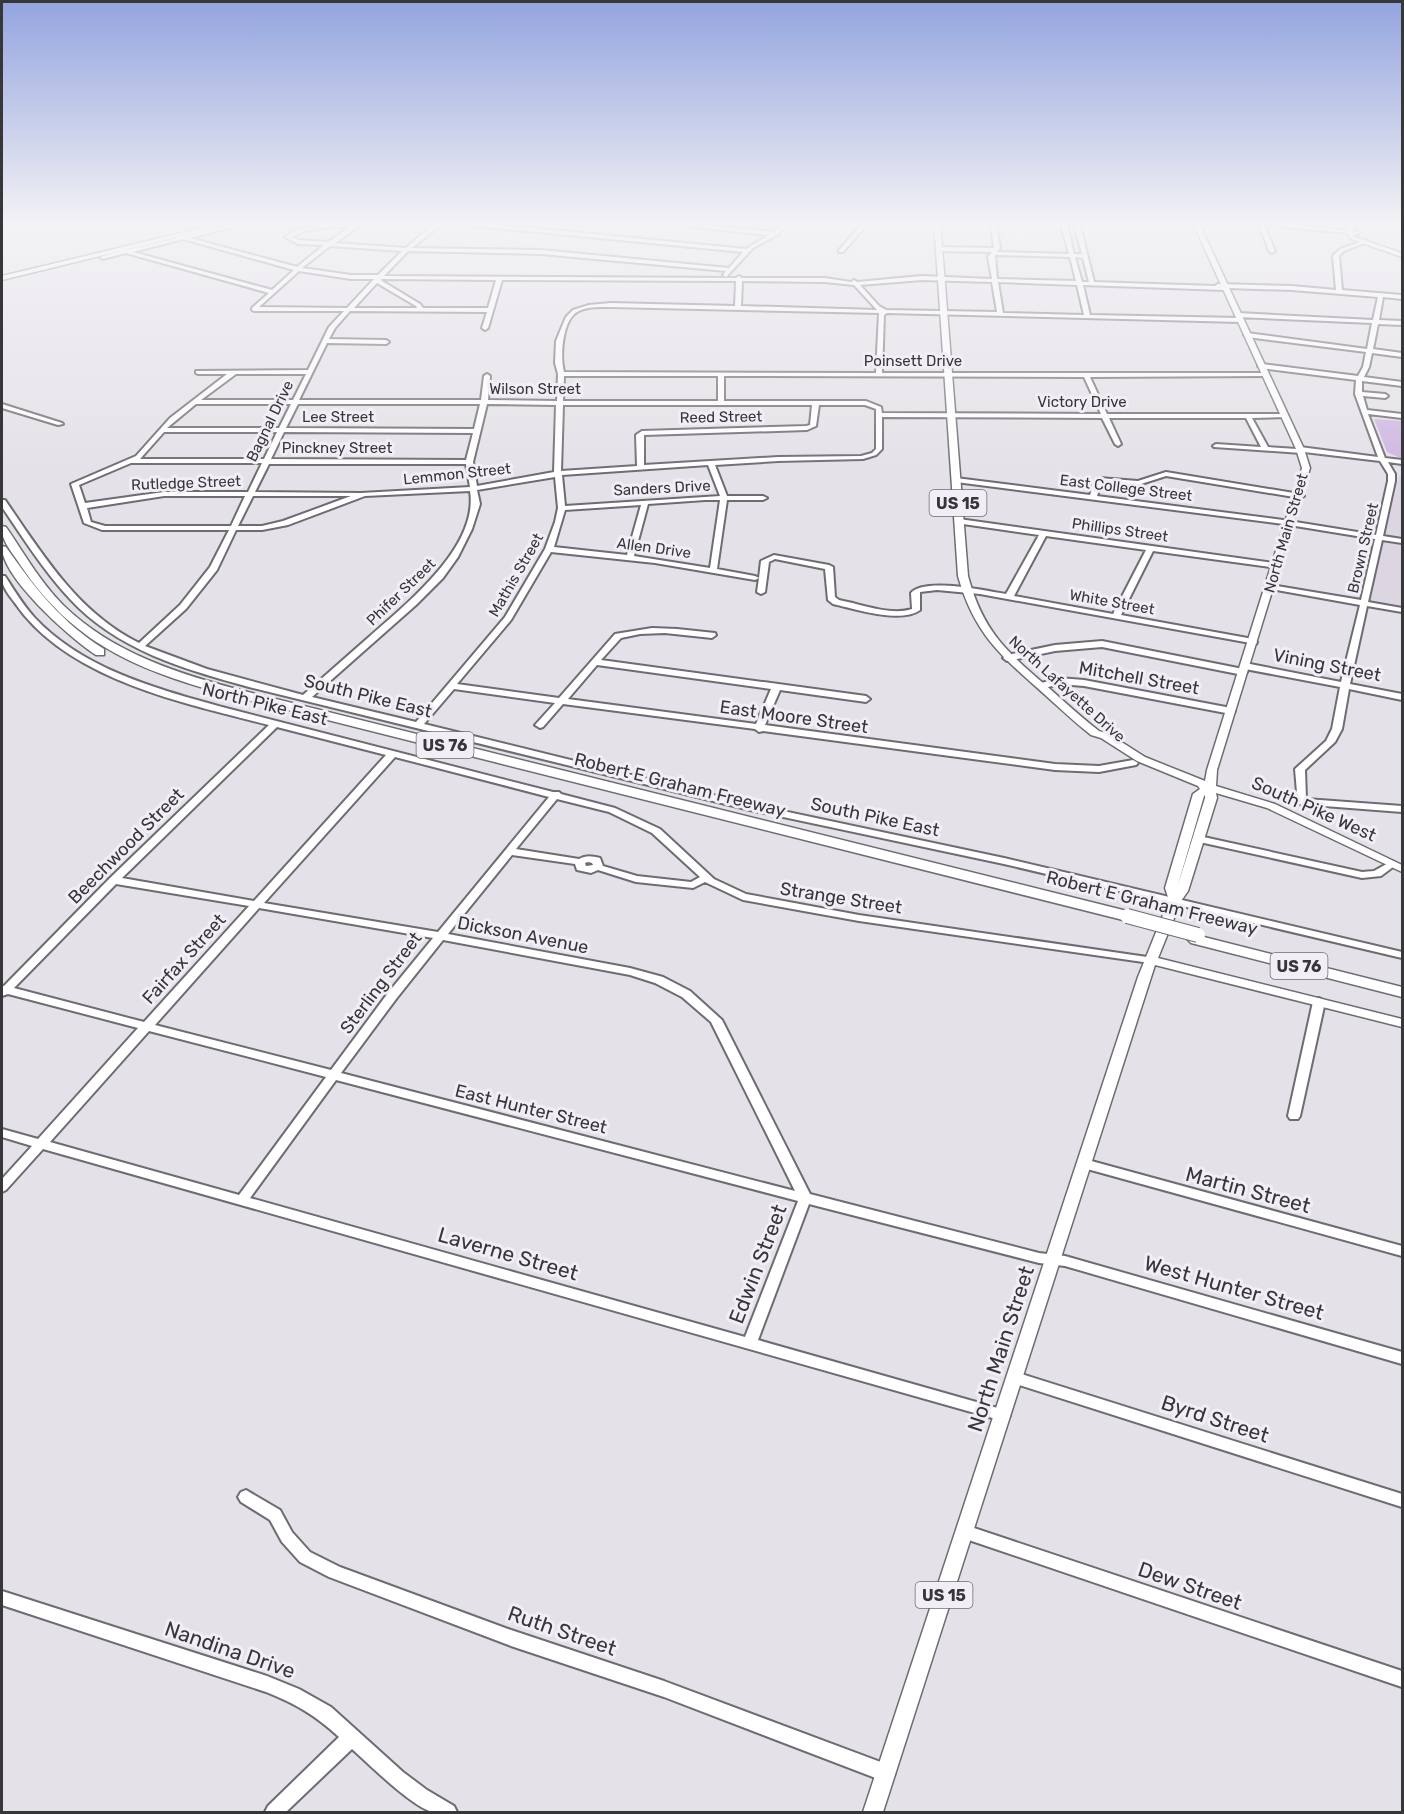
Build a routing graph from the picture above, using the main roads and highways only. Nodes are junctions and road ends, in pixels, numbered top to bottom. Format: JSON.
{"nodes":[{"id":1,"x":944,"y":306,"type":"edge"},
{"id":2,"x":1233,"y":306,"type":"edge"},
{"id":3,"x":2,"y":529,"type":"edge"},
{"id":4,"x":2,"y":549,"type":"edge"},
{"id":5,"x":1095,"y":736,"type":"junction"},
{"id":6,"x":1210,"y":787,"type":"junction"},
{"id":7,"x":1397,"y":866,"type":"edge"},
{"id":8,"x":939,"y":872,"type":"junction"},
{"id":9,"x":1174,"y":900,"type":"junction"},
{"id":10,"x":1197,"y":937,"type":"junction"},
{"id":11,"x":1150,"y":960,"type":"junction"},
{"id":12,"x":1402,"y":985,"type":"edge"},
{"id":13,"x":1402,"y":992,"type":"edge"},
{"id":14,"x":1402,"y":1023,"type":"edge"},
{"id":15,"x":873,"y":1812,"type":"edge"}],
"edges":[{"from":1,"to":5,"type":"main road","name":"North Lafayette Drive","number":"US 15"},
{"from":2,"to":6,"type":"main road","name":"North Main Street"},
{"from":3,"to":8,"type":"highway","name":"Robert E Graham Freeway","number":"US 76"},
{"from":4,"to":8,"type":"highway","name":"Robert E Graham Freeway","number":"US 76"},
{"from":5,"to":6,"type":"main road"},
{"from":5,"to":6,"type":"main road","name":"North Lafayette Drive"},
{"from":6,"to":7,"type":"main road","name":"South Pike West"},
{"from":6,"to":9,"type":"main road"},
{"from":6,"to":9,"type":"main road"},
{"from":8,"to":10,"type":"highway","name":"Robert E Graham Freeway","number":"US 76"},
{"from":9,"to":11,"type":"main road","name":"North Main Street","number":"US 15"},
{"from":10,"to":12,"type":"highway","name":"Robert E Graham Freeway","number":"US 76"},
{"from":10,"to":13,"type":"highway","name":"Robert E Graham Freeway","number":"US 76"},
{"from":11,"to":14,"type":"main road"},
{"from":11,"to":15,"type":"main road","name":"North Main Street","number":"US 15"}]}
